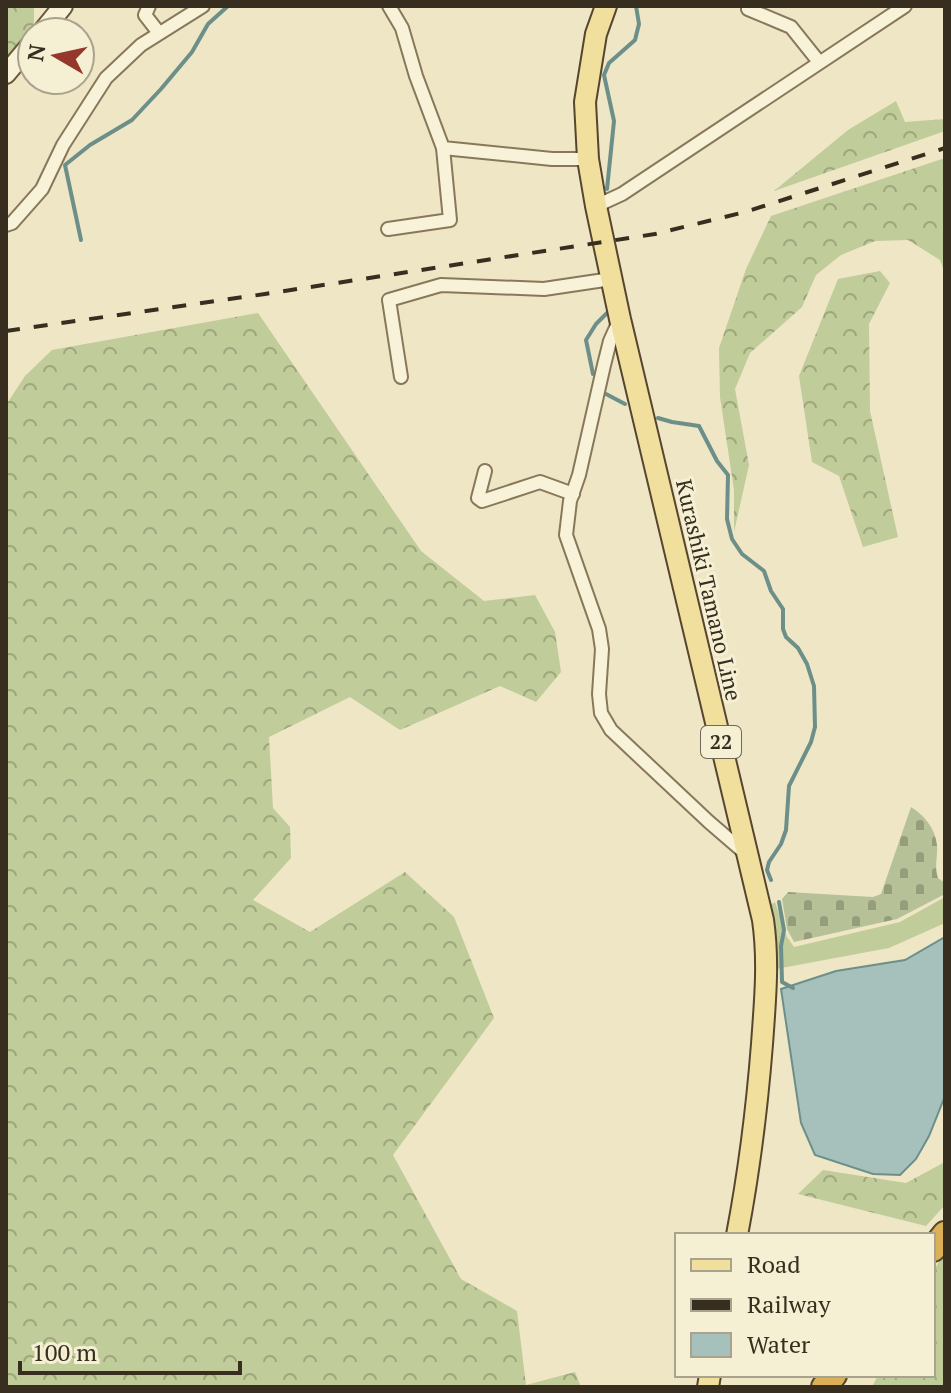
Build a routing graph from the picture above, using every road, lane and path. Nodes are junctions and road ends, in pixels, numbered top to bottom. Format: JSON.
{"nodes":[{"id":1,"x":149,"y":6,"type":"edge"},
{"id":2,"x":203,"y":6,"type":"edge"},
{"id":3,"x":389,"y":6,"type":"edge"},
{"id":4,"x":606,"y":6,"type":"edge"},
{"id":5,"x":905,"y":6,"type":"edge"},
{"id":6,"x":748,"y":9,"type":"dead end"},
{"id":7,"x":159,"y":33,"type":"junction"},
{"id":8,"x":819,"y":62,"type":"junction"},
{"id":9,"x":443,"y":148,"type":"junction"},
{"id":10,"x":588,"y":159,"type":"junction"},
{"id":11,"x":596,"y":206,"type":"junction"},
{"id":12,"x":6,"y":225,"type":"edge"},
{"id":13,"x":388,"y":229,"type":"dead end"},
{"id":14,"x":611,"y":279,"type":"junction"},
{"id":15,"x":620,"y":319,"type":"junction"},
{"id":16,"x":401,"y":377,"type":"dead end"},
{"id":17,"x":485,"y":471,"type":"dead end"},
{"id":18,"x":573,"y":494,"type":"junction"},
{"id":19,"x":748,"y":855,"type":"junction"},
{"id":20,"x":737,"y":1233,"type":"edge"}],
"edges":[{"from":1,"to":7,"type":"street"},
{"from":2,"to":7,"type":"street"},
{"from":3,"to":9,"type":"street"},
{"from":4,"to":10,"type":"main road","name":"Kurashiki Tamano Line","number":"22"},
{"from":5,"to":8,"type":"street"},
{"from":6,"to":8,"type":"street"},
{"from":7,"to":12,"type":"street"},
{"from":8,"to":11,"type":"street"},
{"from":9,"to":10,"type":"street"},
{"from":9,"to":13,"type":"street"},
{"from":10,"to":11,"type":"main road","name":"Kurashiki Tamano Line","number":"22"},
{"from":11,"to":14,"type":"main road","name":"Kurashiki Tamano Line","number":"22"},
{"from":14,"to":15,"type":"main road","name":"Kurashiki Tamano Line","number":"22"},
{"from":14,"to":16,"type":"street"},
{"from":15,"to":18,"type":"street"},
{"from":15,"to":19,"type":"main road","name":"Kurashiki Tamano Line","number":"22"},
{"from":17,"to":18,"type":"street"},
{"from":18,"to":19,"type":"street"},
{"from":19,"to":20,"type":"main road","name":"Kurashiki Tamano Line","number":"22"}]}
